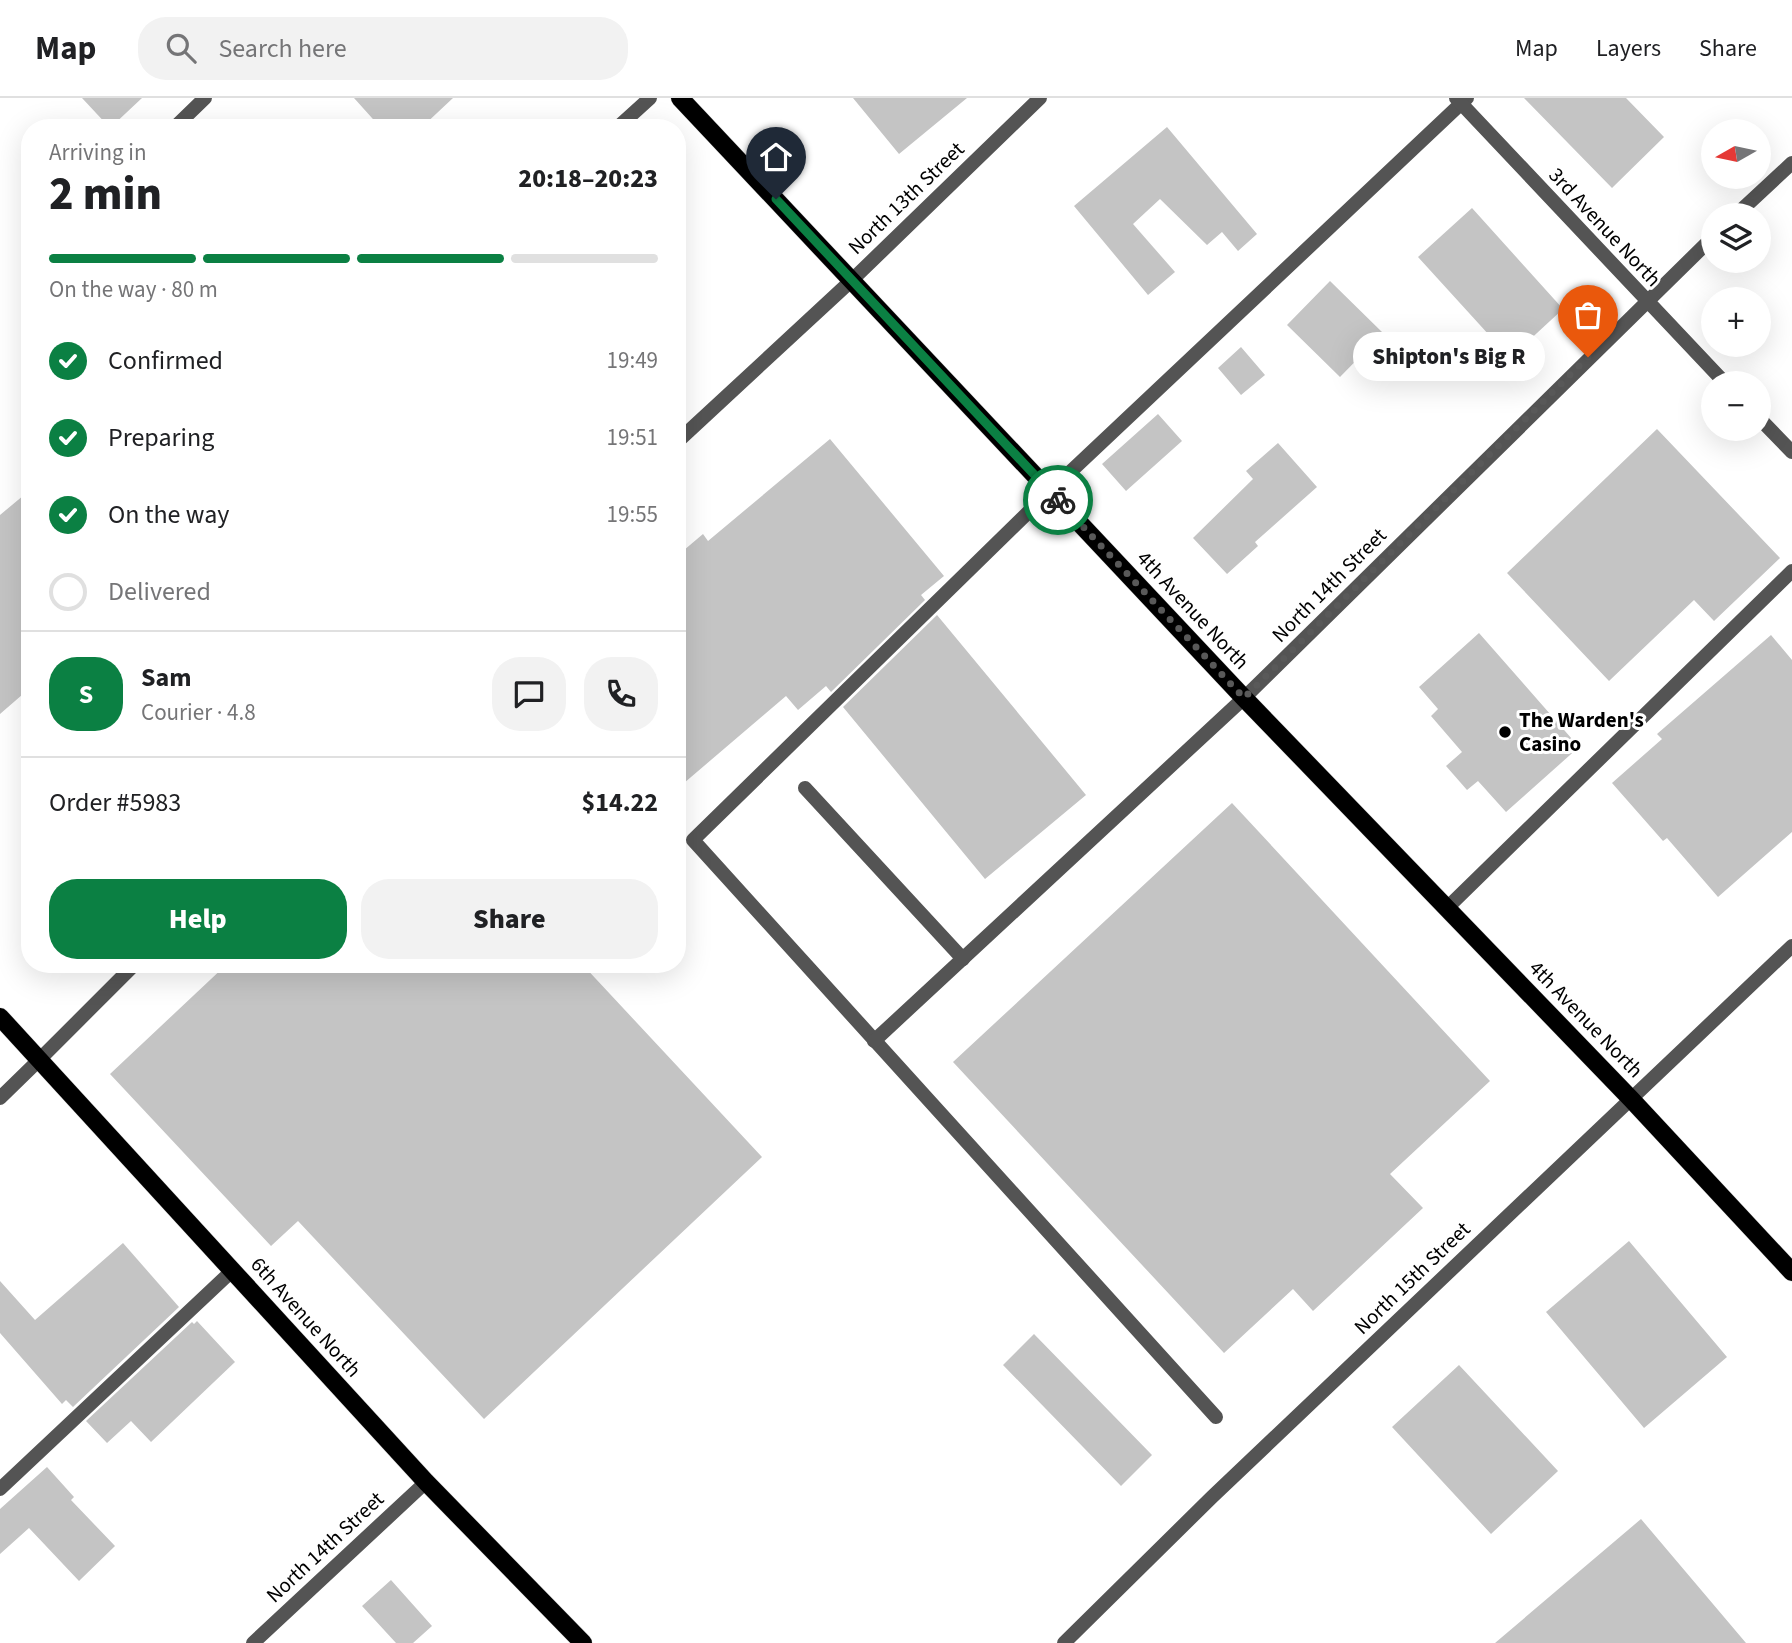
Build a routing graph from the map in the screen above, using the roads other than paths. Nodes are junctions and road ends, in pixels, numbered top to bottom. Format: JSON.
{"nodes":[{"id":1,"x":205,"y":98,"type":"edge"},
{"id":2,"x":650,"y":98,"type":"edge"},
{"id":3,"x":680,"y":98,"type":"edge"},
{"id":4,"x":1040,"y":98,"type":"edge"},
{"id":5,"x":1461,"y":100,"type":"edge"},
{"id":6,"x":183,"y":119,"type":"edge"},
{"id":7,"x":627,"y":119,"type":"edge"},
{"id":8,"x":1792,"y":163,"type":"edge"},
{"id":9,"x":1749,"y":203,"type":"edge"},
{"id":10,"x":1701,"y":248,"type":"edge"},
{"id":11,"x":852,"y":280,"type":"junction"},
{"id":12,"x":1646,"y":300,"type":"junction"},
{"id":13,"x":1714,"y":371,"type":"edge"},
{"id":14,"x":1771,"y":430,"type":"edge"},
{"id":15,"x":686,"y":434,"type":"edge"},
{"id":16,"x":1792,"y":452,"type":"edge"},
{"id":17,"x":1050,"y":491,"type":"junction"},
{"id":18,"x":1792,"y":571,"type":"edge"},
{"id":19,"x":1244,"y":698,"type":"junction"},
{"id":20,"x":805,"y":788,"type":"dead end"},
{"id":21,"x":1447,"y":908,"type":"junction"},
{"id":22,"x":1792,"y":946,"type":"edge"},
{"id":23,"x":963,"y":959,"type":"junction"},
{"id":24,"x":126,"y":973,"type":"edge"},
{"id":25,"x":0,"y":1017,"type":"edge"},
{"id":26,"x":874,"y":1041,"type":"junction"},
{"id":27,"x":40,"y":1059,"type":"junction"},
{"id":28,"x":0,"y":1098,"type":"edge"},
{"id":29,"x":1631,"y":1099,"type":"junction"},
{"id":30,"x":233,"y":1270,"type":"junction"},
{"id":31,"x":1792,"y":1272,"type":"edge"},
{"id":32,"x":1216,"y":1416,"type":"dead end"},
{"id":33,"x":426,"y":1482,"type":"junction"},
{"id":34,"x":0,"y":1489,"type":"edge"},
{"id":35,"x":253,"y":1643,"type":"edge"},
{"id":36,"x":583,"y":1643,"type":"edge"},
{"id":37,"x":1064,"y":1643,"type":"edge"}],
"edges":[{"from":1,"to":6,"type":"street"},
{"from":2,"to":7,"type":"street"},
{"from":3,"to":11,"type":"main road","name":"4th Avenue North"},
{"from":4,"to":11,"type":"street","name":"North 13th Street"},
{"from":5,"to":12,"type":"street","name":"3rd Avenue North"},
{"from":5,"to":17,"type":"street"},
{"from":8,"to":9,"type":"street"},
{"from":10,"to":12,"type":"street","name":"North 14th Street"},
{"from":11,"to":15,"type":"street","name":"North 13th Street"},
{"from":11,"to":17,"type":"main road","name":"4th Avenue North"},
{"from":12,"to":13,"type":"street","name":"3rd Avenue North"},
{"from":12,"to":19,"type":"street","name":"North 14th Street"},
{"from":14,"to":16,"type":"street"},
{"from":17,"to":19,"type":"main road","name":"4th Avenue North"},
{"from":17,"to":26,"type":"street"},
{"from":18,"to":21,"type":"street"},
{"from":19,"to":21,"type":"main road","name":"4th Avenue North"},
{"from":19,"to":23,"type":"street","name":"North 14th Street"},
{"from":20,"to":23,"type":"street"},
{"from":21,"to":29,"type":"main road","name":"4th Avenue North"},
{"from":22,"to":29,"type":"street","name":"North 15th Street"},
{"from":23,"to":26,"type":"street","name":"North 14th Street"},
{"from":24,"to":27,"type":"street"},
{"from":25,"to":27,"type":"main road","name":"6th Avenue North"},
{"from":26,"to":32,"type":"street"},
{"from":27,"to":28,"type":"street"},
{"from":27,"to":30,"type":"main road","name":"6th Avenue North"},
{"from":29,"to":31,"type":"main road","name":"4th Avenue North"},
{"from":29,"to":37,"type":"street","name":"North 15th Street"},
{"from":30,"to":33,"type":"main road","name":"6th Avenue North"},
{"from":30,"to":34,"type":"street"},
{"from":33,"to":35,"type":"street","name":"North 14th Street"},
{"from":33,"to":36,"type":"main road","name":"6th Avenue North"}]}
